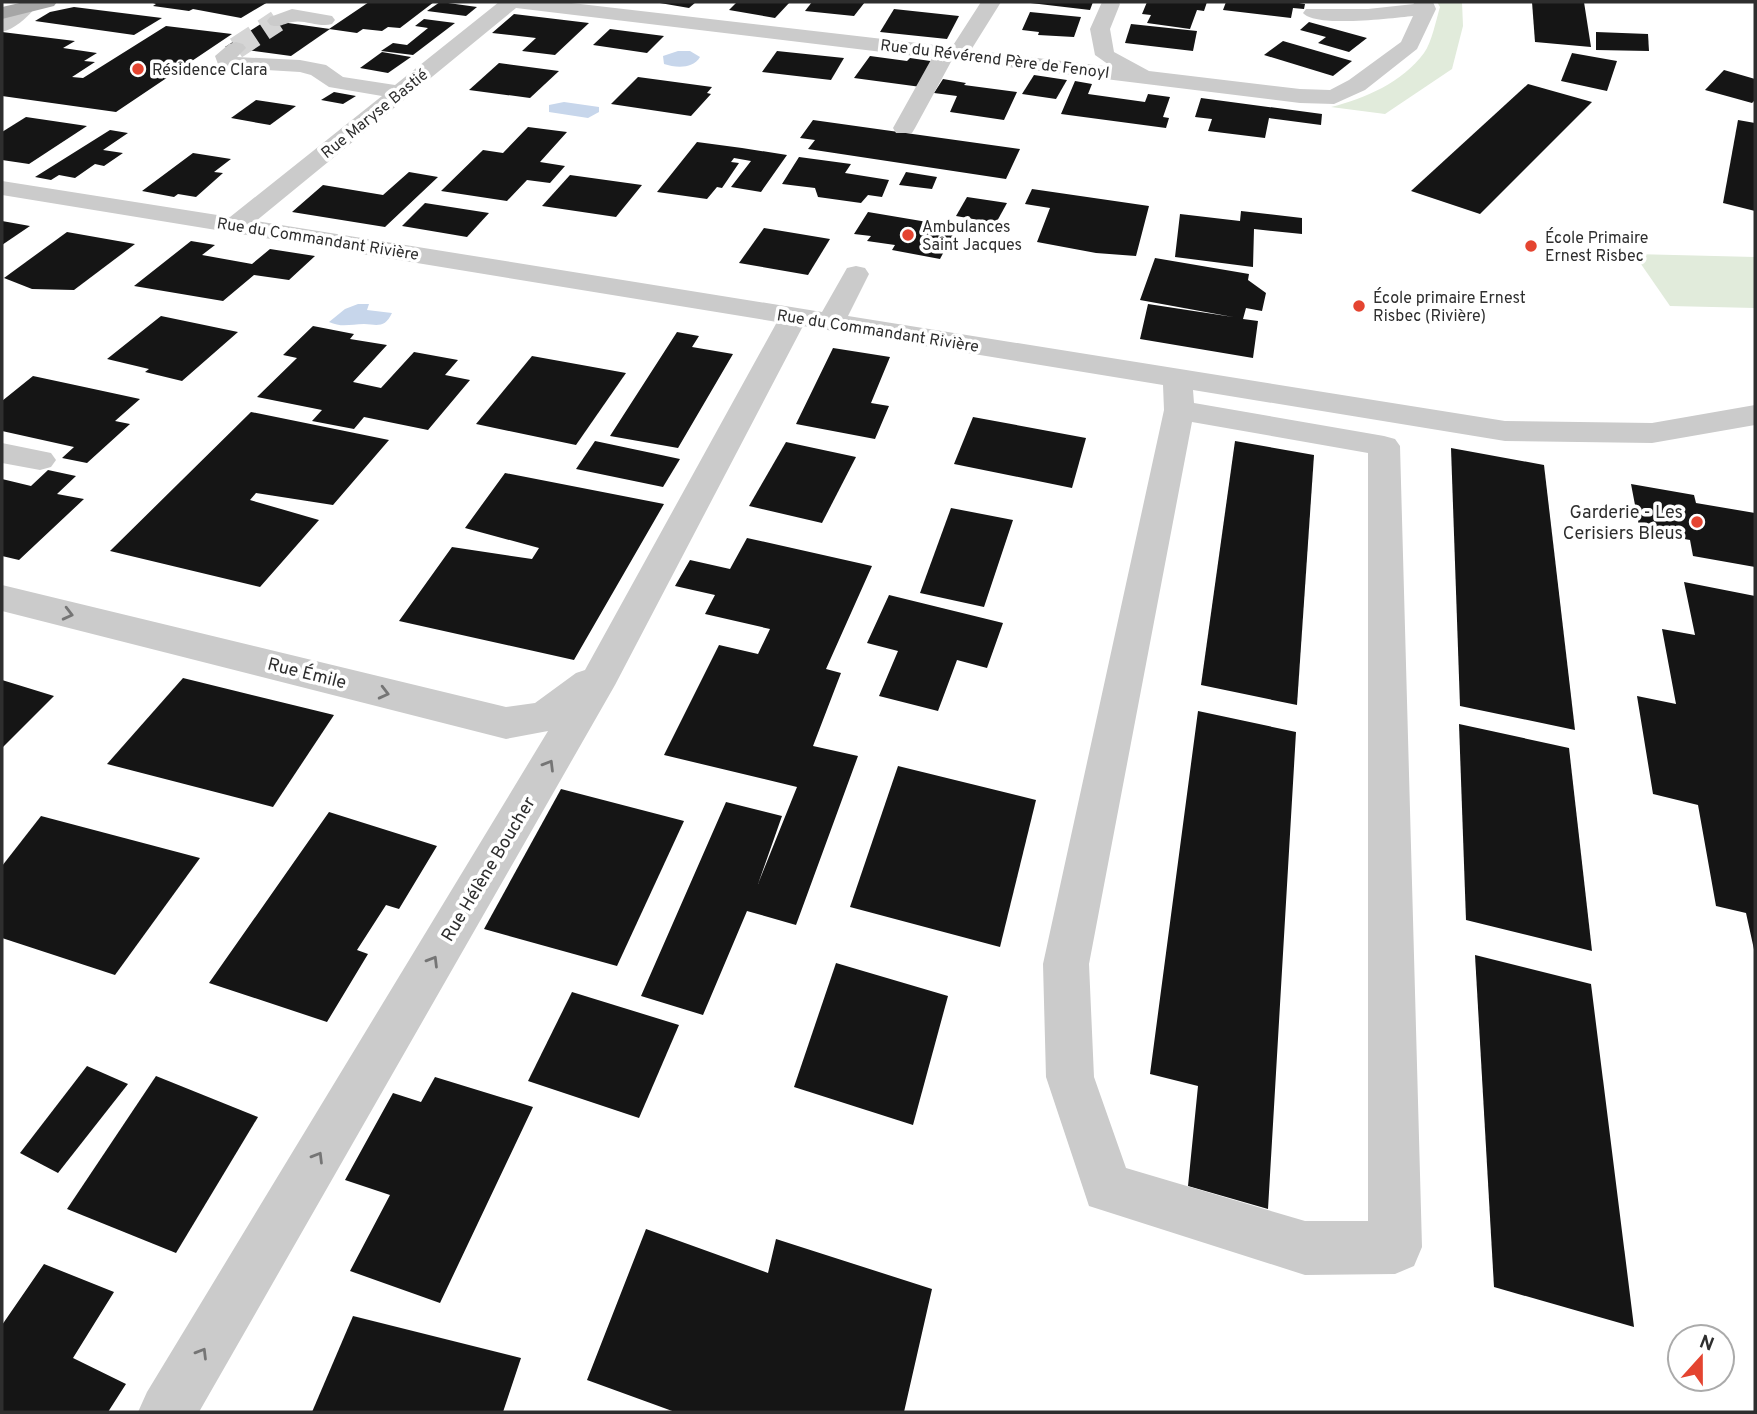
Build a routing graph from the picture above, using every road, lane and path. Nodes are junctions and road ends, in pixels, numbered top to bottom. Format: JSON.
{"nodes":[{"id":1,"x":47,"y":2,"type":"edge"},
{"id":2,"x":511,"y":2,"type":"edge"},
{"id":3,"x":516,"y":2,"type":"edge"},
{"id":4,"x":991,"y":2,"type":"edge"},
{"id":5,"x":1110,"y":4,"type":"dead end"},
{"id":6,"x":1424,"y":5,"type":"edge"},
{"id":7,"x":25,"y":8,"type":"junction"},
{"id":8,"x":2,"y":13,"type":"edge"},
{"id":9,"x":1313,"y":13,"type":"dead end"},
{"id":10,"x":326,"y":20,"type":"dead end"},
{"id":11,"x":277,"y":21,"type":"tunnel mouth"},
{"id":12,"x":2,"y":26,"type":"edge"},
{"id":13,"x":236,"y":48,"type":"dead end"},
{"id":14,"x":953,"y":52,"type":"junction"},
{"id":15,"x":1148,"y":77,"type":"junction"},
{"id":16,"x":400,"y":92,"type":"junction"},
{"id":17,"x":904,"y":128,"type":"dead end"},
{"id":18,"x":2,"y":188,"type":"edge"},
{"id":19,"x":237,"y":224,"type":"junction"},
{"id":20,"x":856,"y":274,"type":"dead end"},
{"id":21,"x":812,"y":320,"type":"junction"},
{"id":22,"x":1178,"y":394,"type":"junction"},
{"id":23,"x":1755,"y":415,"type":"edge"},
{"id":24,"x":2,"y":453,"type":"edge"},
{"id":25,"x":40,"y":460,"type":"dead end"},
{"id":26,"x":2,"y":597,"type":"edge"},
{"id":27,"x":602,"y":676,"type":"junction"},
{"id":28,"x":167,"y":1412,"type":"edge"}],
"edges":[{"from":1,"to":7,"type":"main road"},
{"from":2,"to":16,"type":"street","name":"Rue Maryse Bastié"},
{"from":3,"to":14,"type":"street","name":"Rue du Révérend Père de Fenoyl"},
{"from":4,"to":14,"type":"street"},
{"from":5,"to":15,"type":"street"},
{"from":6,"to":9,"type":"street"},
{"from":6,"to":15,"type":"street","name":"Rue du Révérend Père de Fenoyl"},
{"from":7,"to":8,"type":"main road"},
{"from":7,"to":12,"type":"street"},
{"from":10,"to":11,"type":"street"},
{"from":13,"to":16,"type":"street"},
{"from":14,"to":15,"type":"street","name":"Rue du Révérend Père de Fenoyl"},
{"from":14,"to":17,"type":"street"},
{"from":16,"to":19,"type":"street","name":"Rue Maryse Bastié"},
{"from":18,"to":19,"type":"street","name":"Rue du Commandant Rivière"},
{"from":19,"to":21,"type":"street","name":"Rue du Commandant Rivière"},
{"from":20,"to":21,"type":"street","name":"Rue Hélène Boucher"},
{"from":21,"to":22,"type":"street","name":"Rue du Commandant Rivière"},
{"from":21,"to":27,"type":"street","name":"Rue Hélène Boucher"},
{"from":22,"to":22,"type":"street"},
{"from":22,"to":23,"type":"street","name":"Rue du Commandant Rivière"},
{"from":24,"to":25,"type":"street"},
{"from":26,"to":27,"type":"street","name":"Rue Émile","one_way":true},
{"from":28,"to":27,"type":"street","name":"Rue Hélène Boucher","one_way":true}]}
